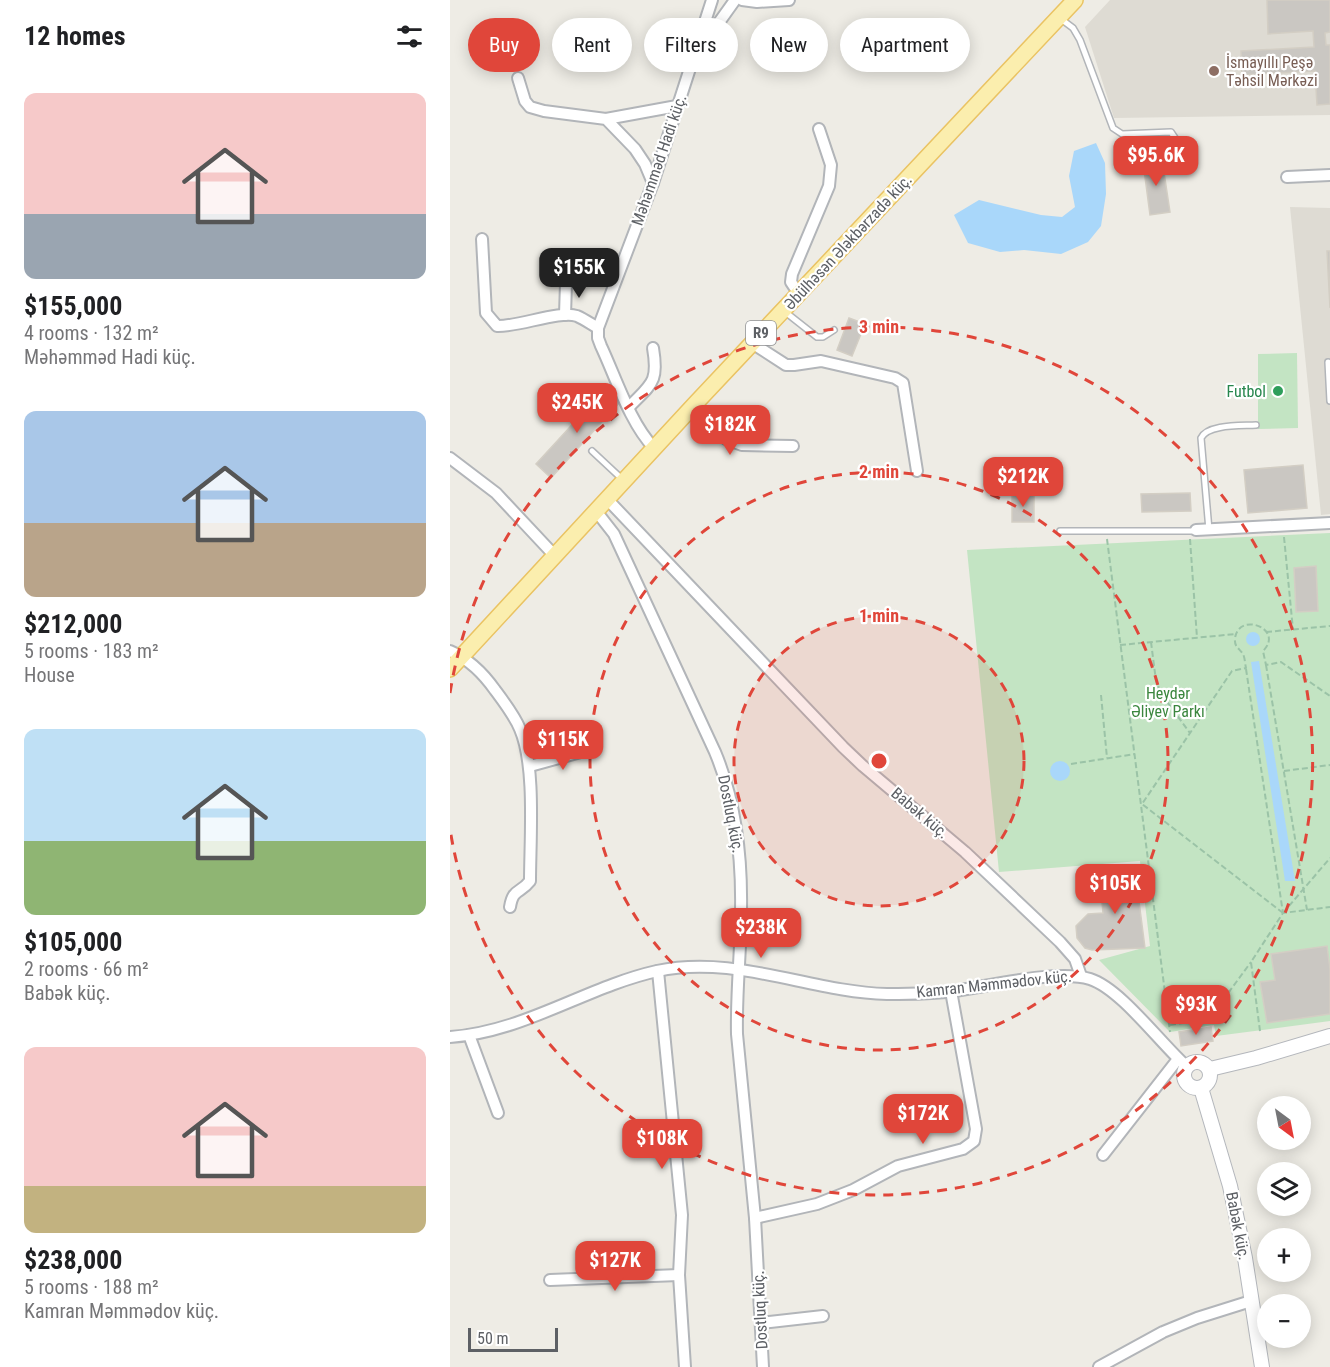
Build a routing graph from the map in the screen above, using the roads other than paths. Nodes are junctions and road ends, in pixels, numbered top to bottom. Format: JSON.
{"nodes":[{"id":1,"x":712,"y":0,"type":"edge"},
{"id":2,"x":735,"y":0,"type":"edge"},
{"id":3,"x":742,"y":0,"type":"edge"},
{"id":4,"x":789,"y":0,"type":"edge"},
{"id":5,"x":1075,"y":0,"type":"edge"},
{"id":6,"x":706,"y":18,"type":"edge"},
{"id":7,"x":722,"y":18,"type":"edge"},
{"id":8,"x":1059,"y":18,"type":"junction"},
{"id":9,"x":689,"y":72,"type":"edge"},
{"id":10,"x":518,"y":78,"type":"dead end"},
{"id":11,"x":677,"y":106,"type":"junction"},
{"id":12,"x":606,"y":119,"type":"junction"},
{"id":13,"x":819,"y":129,"type":"dead end"},
{"id":14,"x":1181,"y":155,"type":"dead end"},
{"id":15,"x":1330,"y":175,"type":"edge"},
{"id":16,"x":1287,"y":177,"type":"dead end"},
{"id":17,"x":653,"y":183,"type":"junction"},
{"id":18,"x":482,"y":239,"type":"dead end"},
{"id":19,"x":566,"y":283,"type":"dead end"},
{"id":20,"x":799,"y":294,"type":"junction"},
{"id":21,"x":783,"y":310,"type":"junction"},
{"id":22,"x":565,"y":315,"type":"junction"},
{"id":23,"x":598,"y":328,"type":"junction"},
{"id":24,"x":834,"y":330,"type":"dead end"},
{"id":25,"x":752,"y":343,"type":"junction"},
{"id":26,"x":653,"y":348,"type":"dead end"},
{"id":27,"x":1328,"y":362,"type":"dead end"},
{"id":28,"x":1330,"y":401,"type":"edge"},
{"id":29,"x":694,"y":405,"type":"junction"},
{"id":30,"x":629,"y":407,"type":"junction"},
{"id":31,"x":1256,"y":425,"type":"dead end"},
{"id":32,"x":793,"y":446,"type":"dead end"},
{"id":33,"x":654,"y":448,"type":"junction"},
{"id":34,"x":592,"y":452,"type":"dead end"},
{"id":35,"x":450,"y":458,"type":"edge"},
{"id":36,"x":917,"y":471,"type":"dead end"},
{"id":37,"x":624,"y":481,"type":"junction"},
{"id":38,"x":607,"y":499,"type":"junction"},
{"id":39,"x":596,"y":511,"type":"junction"},
{"id":40,"x":1330,"y":523,"type":"edge"},
{"id":41,"x":1209,"y":530,"type":"junction"},
{"id":42,"x":1060,"y":531,"type":"dead end"},
{"id":43,"x":1193,"y":531,"type":"joint"},
{"id":44,"x":555,"y":556,"type":"junction"},
{"id":45,"x":456,"y":654,"type":"edge"},
{"id":46,"x":450,"y":669,"type":"edge"},
{"id":47,"x":588,"y":750,"type":"dead end"},
{"id":48,"x":530,"y":766,"type":"junction"},
{"id":49,"x":510,"y":907,"type":"dead end"},
{"id":50,"x":738,"y":970,"type":"junction"},
{"id":51,"x":658,"y":971,"type":"junction"},
{"id":52,"x":1081,"y":976,"type":"junction"},
{"id":53,"x":951,"y":991,"type":"junction"},
{"id":54,"x":469,"y":1035,"type":"junction"},
{"id":55,"x":1330,"y":1036,"type":"edge"},
{"id":56,"x":450,"y":1037,"type":"edge"},
{"id":57,"x":1182,"y":1063,"type":"junction"},
{"id":58,"x":1210,"y":1069,"type":"junction"},
{"id":59,"x":1201,"y":1088,"type":"junction"},
{"id":60,"x":498,"y":1113,"type":"dead end"},
{"id":61,"x":673,"y":1137,"type":"junction"},
{"id":62,"x":632,"y":1144,"type":"dead end"},
{"id":63,"x":1103,"y":1155,"type":"dead end"},
{"id":64,"x":755,"y":1218,"type":"junction"},
{"id":65,"x":680,"y":1275,"type":"junction"},
{"id":66,"x":550,"y":1280,"type":"dead end"},
{"id":67,"x":1251,"y":1301,"type":"junction"},
{"id":68,"x":823,"y":1316,"type":"dead end"},
{"id":69,"x":761,"y":1323,"type":"junction"},
{"id":70,"x":685,"y":1367,"type":"edge"},
{"id":71,"x":762,"y":1367,"type":"edge"},
{"id":72,"x":1099,"y":1367,"type":"edge"},
{"id":73,"x":1262,"y":1367,"type":"edge"}],
"edges":[{"from":1,"to":6,"type":"street","name":"Məhəmməd Hadi küç."},
{"from":2,"to":7,"type":"street"},
{"from":3,"to":4,"type":"street"},
{"from":5,"to":8,"type":"main road","name":"Əbülhəsən Ələkbərzadə küç.","number":"R9"},
{"from":8,"to":14,"type":"lane"},
{"from":8,"to":20,"type":"main road","name":"Əbülhəsən Ələkbərzadə küç.","number":"R9"},
{"from":9,"to":11,"type":"street","name":"Məhəmməd Hadi küç."},
{"from":10,"to":12,"type":"street"},
{"from":11,"to":12,"type":"street"},
{"from":11,"to":17,"type":"street","name":"Məhəmməd Hadi küç."},
{"from":12,"to":17,"type":"street"},
{"from":13,"to":20,"type":"street"},
{"from":15,"to":16,"type":"street"},
{"from":17,"to":23,"type":"street","name":"Məhəmməd Hadi küç."},
{"from":18,"to":22,"type":"street"},
{"from":19,"to":22,"type":"street"},
{"from":20,"to":21,"type":"main road","name":"Əbülhəsən Ələkbərzadə küç.","number":"R9"},
{"from":21,"to":24,"type":"lane"},
{"from":21,"to":25,"type":"main road","name":"Əbülhəsən Ələkbərzadə küç.","number":"R9"},
{"from":22,"to":23,"type":"street"},
{"from":23,"to":30,"type":"street"},
{"from":25,"to":29,"type":"main road","name":"Əbülhəsən Ələkbərzadə küç.","number":"R9"},
{"from":25,"to":36,"type":"street"},
{"from":26,"to":30,"type":"street"},
{"from":27,"to":28,"type":"lane"},
{"from":29,"to":32,"type":"street"},
{"from":29,"to":33,"type":"main road","name":"Əbülhəsən Ələkbərzadə küç.","number":"R9"},
{"from":30,"to":33,"type":"street"},
{"from":31,"to":41,"type":"lane"},
{"from":33,"to":37,"type":"main road","name":"Əbülhəsən Ələkbərzadə küç.","number":"R9"},
{"from":34,"to":37,"type":"lane"},
{"from":35,"to":44,"type":"street"},
{"from":37,"to":38,"type":"main road","name":"Əbülhəsən Ələkbərzadə küç.","number":"R9"},
{"from":38,"to":39,"type":"main road","name":"Əbülhəsən Ələkbərzadə küç.","number":"R9"},
{"from":38,"to":52,"type":"street","name":"Babək küç."},
{"from":39,"to":44,"type":"main road","name":"Əbülhəsən Ələkbərzadə küç.","number":"R9"},
{"from":39,"to":50,"type":"street","name":"Dostluq küç."},
{"from":40,"to":41,"type":"street"},
{"from":41,"to":43,"type":"street"},
{"from":42,"to":43,"type":"lane"},
{"from":44,"to":45,"type":"main road","name":"Əbülhəsən Ələkbərzadə küç.","number":"R9"},
{"from":45,"to":46,"type":"main road","name":"Əbülhəsən Ələkbərzadə küç.","number":"R9"},
{"from":45,"to":48,"type":"street"},
{"from":47,"to":48,"type":"street"},
{"from":48,"to":49,"type":"street"},
{"from":50,"to":51,"type":"street","name":"Kamran Məmmədov küç."},
{"from":50,"to":53,"type":"street","name":"Kamran Məmmədov küç."},
{"from":50,"to":64,"type":"street","name":"Dostluq küç."},
{"from":51,"to":54,"type":"street","name":"Kamran Məmmədov küç."},
{"from":51,"to":61,"type":"street"},
{"from":52,"to":53,"type":"street","name":"Kamran Məmmədov küç."},
{"from":52,"to":57,"type":"street"},
{"from":53,"to":64,"type":"street"},
{"from":54,"to":56,"type":"street","name":"Kamran Məmmədov küç."},
{"from":54,"to":60,"type":"street"},
{"from":55,"to":58,"type":"street"},
{"from":57,"to":58,"type":"street"},
{"from":57,"to":59,"type":"street"},
{"from":57,"to":63,"type":"street"},
{"from":58,"to":59,"type":"street"},
{"from":59,"to":67,"type":"street","name":"Babək küç."},
{"from":61,"to":62,"type":"street"},
{"from":61,"to":65,"type":"street"},
{"from":64,"to":69,"type":"street","name":"Dostluq küç."},
{"from":65,"to":66,"type":"street"},
{"from":65,"to":70,"type":"street"},
{"from":67,"to":72,"type":"street"},
{"from":67,"to":73,"type":"street","name":"Babək küç."},
{"from":68,"to":69,"type":"street"},
{"from":69,"to":71,"type":"street","name":"Dostluq küç."}]}
